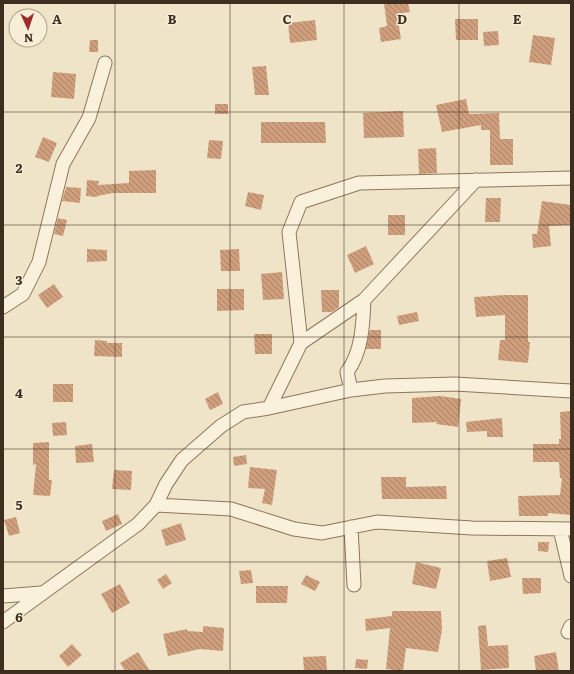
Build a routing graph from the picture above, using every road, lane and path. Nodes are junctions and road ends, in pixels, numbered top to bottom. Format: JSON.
{"nodes":[{"id":1,"x":105,"y":63,"type":"dead end"},
{"id":2,"x":571,"y":178,"type":"edge"},
{"id":3,"x":476,"y":180,"type":"junction"},
{"id":4,"x":364,"y":300,"type":"junction"},
{"id":5,"x":3,"y":307,"type":"edge"},
{"id":6,"x":300,"y":343,"type":"junction"},
{"id":7,"x":285,"y":375,"type":"junction"},
{"id":8,"x":351,"y":390,"type":"junction"},
{"id":9,"x":571,"y":391,"type":"edge"},
{"id":10,"x":290,"y":402,"type":"junction"},
{"id":11,"x":269,"y":408,"type":"junction"},
{"id":12,"x":156,"y":505,"type":"junction"},
{"id":13,"x":351,"y":528,"type":"junction"},
{"id":14,"x":566,"y":529,"type":"edge"},
{"id":15,"x":571,"y":576,"type":"edge"},
{"id":16,"x":354,"y":585,"type":"dead end"},
{"id":17,"x":41,"y":593,"type":"junction"},
{"id":18,"x":3,"y":596,"type":"edge"},
{"id":19,"x":3,"y":622,"type":"edge"}],
"edges":[{"from":1,"to":5,"type":"street"},
{"from":2,"to":3,"type":"street"},
{"from":3,"to":4,"type":"street"},
{"from":3,"to":6,"type":"street"},
{"from":4,"to":6,"type":"street"},
{"from":4,"to":8,"type":"street"},
{"from":6,"to":7,"type":"street"},
{"from":7,"to":10,"type":"street"},
{"from":7,"to":11,"type":"street"},
{"from":8,"to":9,"type":"street"},
{"from":8,"to":10,"type":"street"},
{"from":10,"to":11,"type":"street"},
{"from":11,"to":12,"type":"street"},
{"from":12,"to":13,"type":"street"},
{"from":12,"to":17,"type":"street"},
{"from":13,"to":14,"type":"street"},
{"from":13,"to":16,"type":"street"},
{"from":14,"to":15,"type":"street"},
{"from":17,"to":18,"type":"street"},
{"from":17,"to":19,"type":"street"}]}
